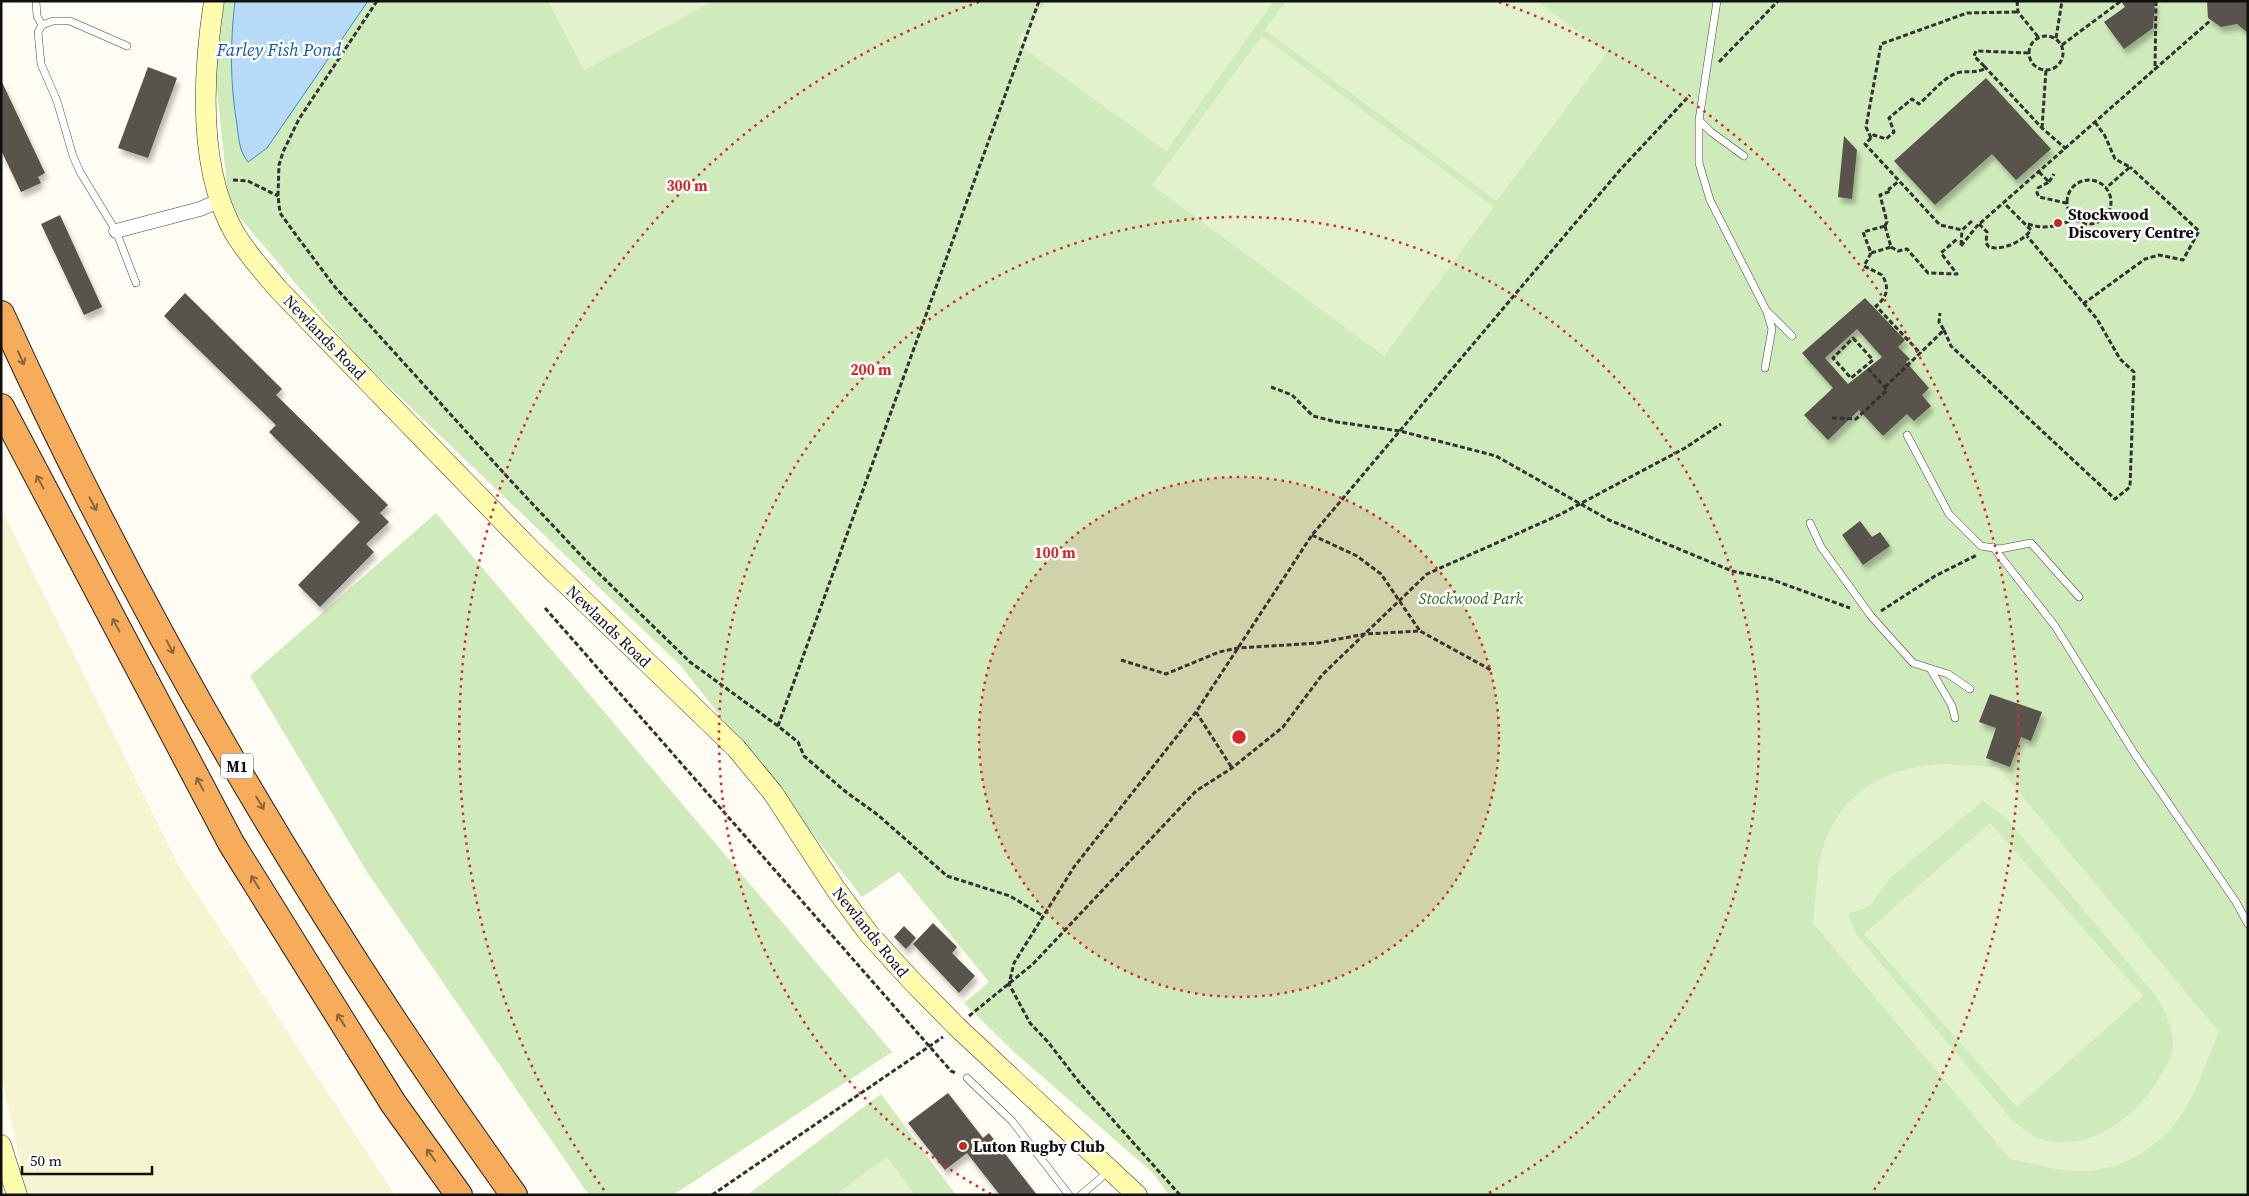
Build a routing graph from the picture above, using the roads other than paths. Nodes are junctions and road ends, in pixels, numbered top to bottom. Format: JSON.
{"nodes":[{"id":1,"x":36,"y":1,"type":"edge"},
{"id":2,"x":214,"y":1,"type":"edge"},
{"id":3,"x":1716,"y":1,"type":"edge"},
{"id":4,"x":42,"y":25,"type":"junction"},
{"id":5,"x":128,"y":46,"type":"dead end"},
{"id":6,"x":1699,"y":120,"type":"junction"},
{"id":7,"x":1744,"y":156,"type":"dead end"},
{"id":8,"x":221,"y":200,"type":"junction"},
{"id":9,"x":116,"y":231,"type":"junction"},
{"id":10,"x":136,"y":283,"type":"dead end"},
{"id":11,"x":1768,"y":312,"type":"junction"},
{"id":12,"x":1,"y":314,"type":"edge"},
{"id":13,"x":1792,"y":336,"type":"dead end"},
{"id":14,"x":1765,"y":368,"type":"dead end"},
{"id":15,"x":1,"y":407,"type":"edge"},
{"id":16,"x":1906,"y":434,"type":"dead end"},
{"id":17,"x":1810,"y":523,"type":"dead end"},
{"id":18,"x":1992,"y":548,"type":"junction"},
{"id":19,"x":2079,"y":596,"type":"dead end"},
{"id":20,"x":1930,"y":670,"type":"junction"},
{"id":21,"x":1970,"y":689,"type":"dead end"},
{"id":22,"x":1955,"y":718,"type":"dead end"},
{"id":23,"x":2248,"y":924,"type":"edge"},
{"id":24,"x":967,"y":1078,"type":"road end"},
{"id":25,"x":1,"y":1145,"type":"edge"},
{"id":26,"x":1111,"y":1169,"type":"junction"},
{"id":27,"x":17,"y":1195,"type":"edge"},
{"id":28,"x":459,"y":1195,"type":"edge"},
{"id":29,"x":514,"y":1195,"type":"edge"},
{"id":30,"x":1069,"y":1195,"type":"edge"},
{"id":31,"x":1081,"y":1195,"type":"edge"},
{"id":32,"x":1138,"y":1195,"type":"edge"}],
"edges":[{"from":1,"to":4,"type":"lane"},
{"from":2,"to":8,"type":"main road","name":"Newlands Road"},
{"from":3,"to":6,"type":"lane"},
{"from":4,"to":5,"type":"lane"},
{"from":4,"to":9,"type":"lane"},
{"from":6,"to":7,"type":"lane"},
{"from":6,"to":11,"type":"lane"},
{"from":8,"to":9,"type":"street"},
{"from":8,"to":26,"type":"main road","name":"Newlands Road"},
{"from":9,"to":10,"type":"lane"},
{"from":11,"to":13,"type":"lane"},
{"from":11,"to":14,"type":"lane"},
{"from":12,"to":29,"type":"highway","number":"M1","one_way":true},
{"from":28,"to":15,"type":"highway","number":"M1","one_way":true},
{"from":16,"to":18,"type":"lane"},
{"from":17,"to":20,"type":"lane"},
{"from":18,"to":19,"type":"lane"},
{"from":18,"to":23,"type":"lane"},
{"from":20,"to":21,"type":"lane"},
{"from":20,"to":22,"type":"lane"},
{"from":24,"to":30,"type":"lane"},
{"from":25,"to":27,"type":"main road"},
{"from":26,"to":31,"type":"lane"},
{"from":26,"to":32,"type":"main road","name":"Newlands Road"}]}
